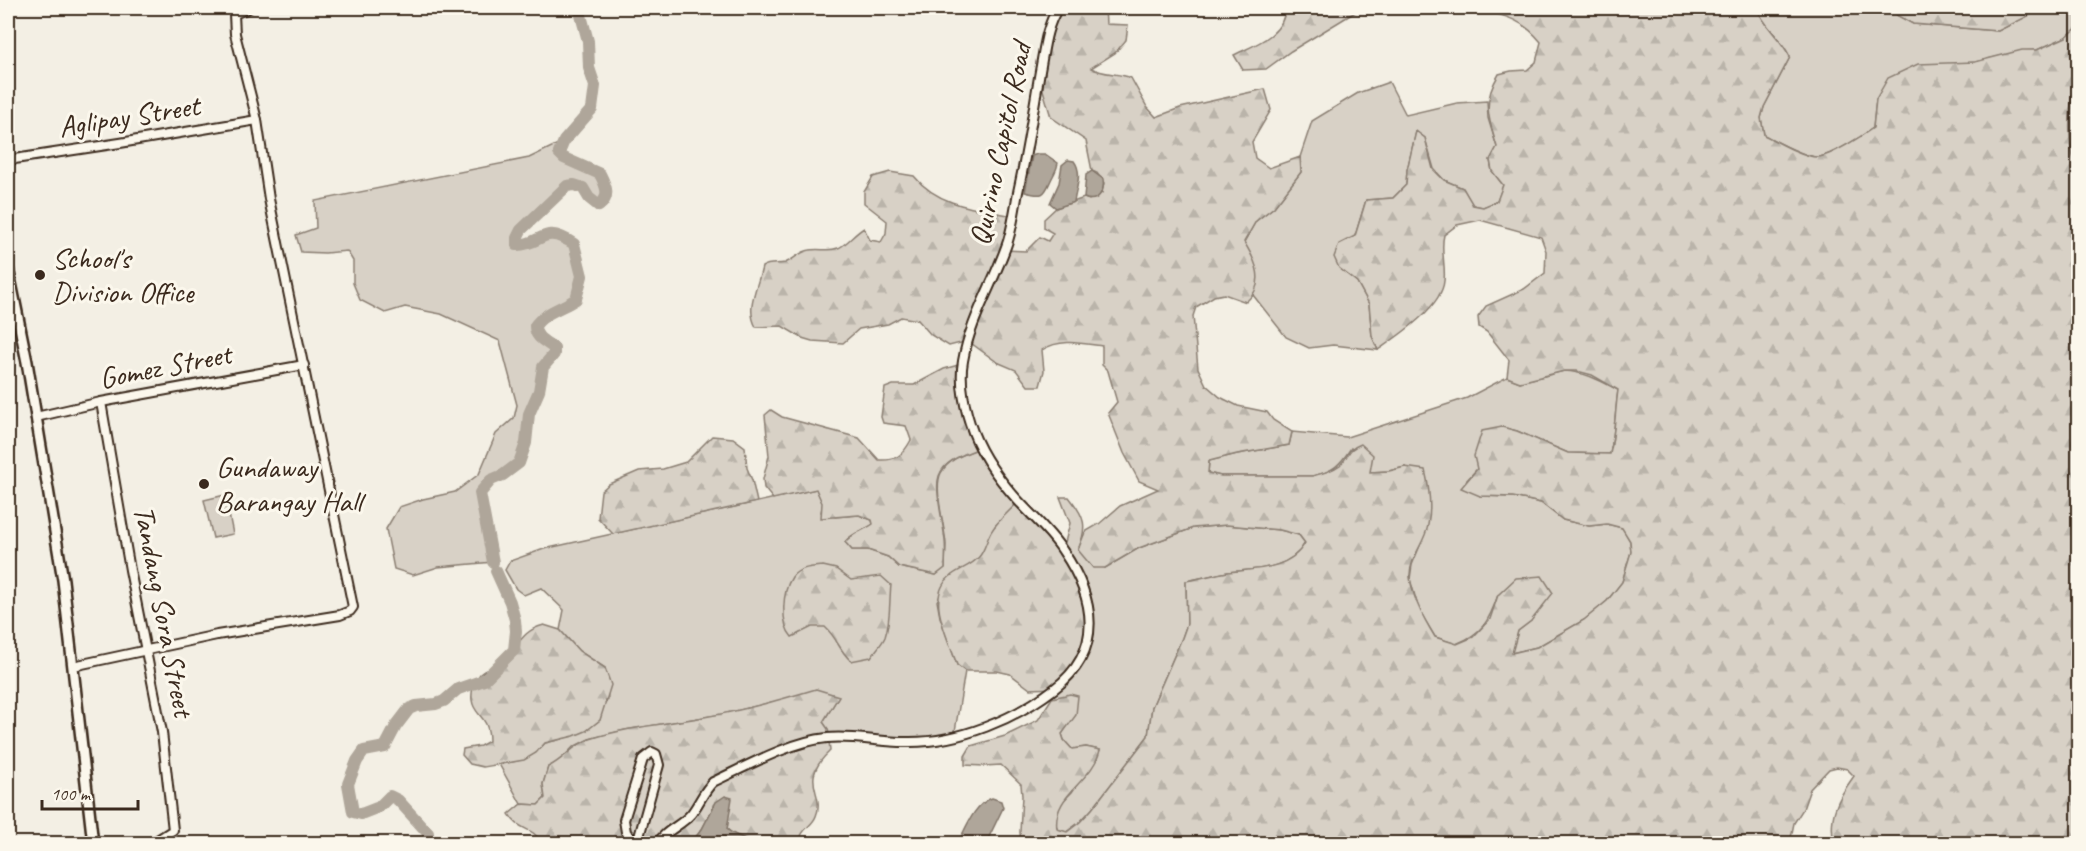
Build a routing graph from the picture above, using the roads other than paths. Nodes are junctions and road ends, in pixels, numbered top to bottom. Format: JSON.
{"nodes":[{"id":1,"x":249,"y":8,"type":"edge"},
{"id":2,"x":1058,"y":8,"type":"edge"},
{"id":3,"x":233,"y":11,"type":"edge"},
{"id":4,"x":257,"y":120,"type":"junction"},
{"id":5,"x":8,"y":160,"type":"edge"},
{"id":6,"x":8,"y":268,"type":"edge"},
{"id":7,"x":304,"y":365,"type":"junction"},
{"id":8,"x":100,"y":402,"type":"junction"},
{"id":9,"x":36,"y":417,"type":"junction"},
{"id":10,"x":147,"y":651,"type":"junction"},
{"id":11,"x":73,"y":666,"type":"junction"},
{"id":12,"x":93,"y":843,"type":"edge"},
{"id":13,"x":151,"y":843,"type":"edge"},
{"id":14,"x":636,"y":843,"type":"edge"},
{"id":15,"x":657,"y":843,"type":"edge"}],
"edges":[{"from":1,"to":3,"type":"street"},
{"from":2,"to":15,"type":"street","name":"Quirino Capitol Road"},
{"from":3,"to":4,"type":"street"},
{"from":4,"to":5,"type":"street","name":"Aglipay Street"},
{"from":4,"to":7,"type":"street"},
{"from":6,"to":9,"type":"main road"},
{"from":7,"to":8,"type":"street","name":"Gomez Street"},
{"from":7,"to":10,"type":"street"},
{"from":8,"to":9,"type":"street","name":"Gomez Street"},
{"from":8,"to":10,"type":"street","name":"Tandang Sora Street"},
{"from":9,"to":11,"type":"main road"},
{"from":10,"to":11,"type":"street"},
{"from":10,"to":13,"type":"street","name":"Tandang Sora Street"},
{"from":11,"to":12,"type":"main road"},
{"from":14,"to":14,"type":"street"}]}
